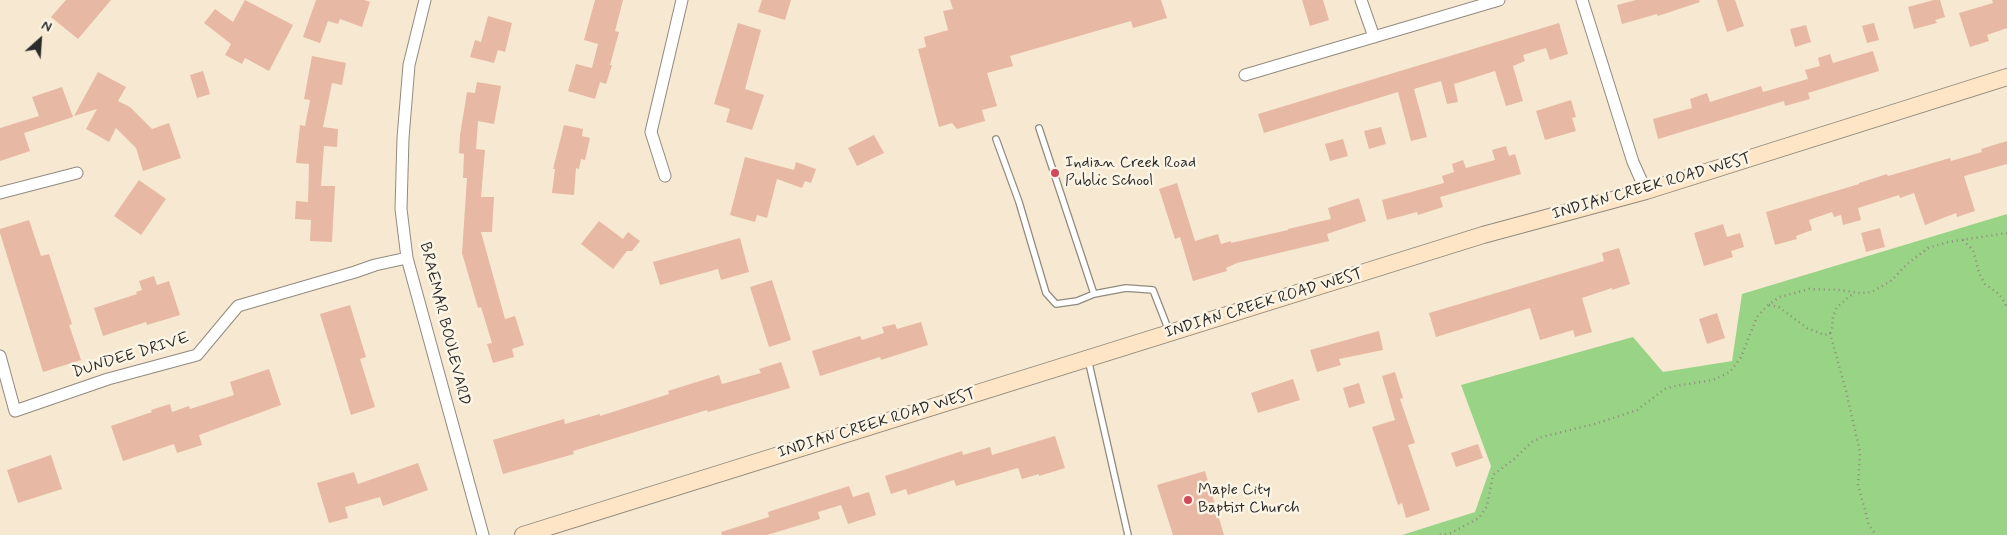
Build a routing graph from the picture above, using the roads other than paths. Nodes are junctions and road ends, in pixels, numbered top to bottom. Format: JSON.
{"nodes":[{"id":1,"x":425,"y":0,"type":"edge"},
{"id":2,"x":682,"y":0,"type":"edge"},
{"id":3,"x":1361,"y":0,"type":"edge"},
{"id":4,"x":1499,"y":0,"type":"edge"},
{"id":5,"x":1582,"y":0,"type":"edge"},
{"id":6,"x":1374,"y":36,"type":"junction"},
{"id":7,"x":1245,"y":75,"type":"dead end"},
{"id":8,"x":2007,"y":77,"type":"edge"},
{"id":9,"x":1039,"y":128,"type":"dead end"},
{"id":10,"x":996,"y":140,"type":"dead end"},
{"id":11,"x":77,"y":173,"type":"dead end"},
{"id":12,"x":665,"y":176,"type":"dead end"},
{"id":13,"x":1646,"y":191,"type":"junction"},
{"id":14,"x":0,"y":193,"type":"edge"},
{"id":15,"x":407,"y":258,"type":"junction"},
{"id":16,"x":1094,"y":294,"type":"junction"},
{"id":17,"x":1170,"y":333,"type":"junction"},
{"id":18,"x":0,"y":356,"type":"edge"},
{"id":19,"x":1088,"y":359,"type":"junction"},
{"id":20,"x":483,"y":535,"type":"edge"},
{"id":21,"x":523,"y":535,"type":"edge"},
{"id":22,"x":1128,"y":535,"type":"edge"}],
"edges":[{"from":1,"to":15,"type":"street","name":"BRAEMAR BOULEVARD"},
{"from":2,"to":12,"type":"street"},
{"from":3,"to":6,"type":"street"},
{"from":4,"to":6,"type":"street"},
{"from":5,"to":13,"type":"street"},
{"from":6,"to":7,"type":"street"},
{"from":8,"to":13,"type":"street","name":"INDIAN CREEK ROAD WEST"},
{"from":9,"to":16,"type":"lane"},
{"from":10,"to":16,"type":"lane"},
{"from":11,"to":14,"type":"street"},
{"from":13,"to":17,"type":"street","name":"INDIAN CREEK ROAD WEST"},
{"from":15,"to":18,"type":"street","name":"DUNDEE DRIVE"},
{"from":15,"to":20,"type":"street","name":"BRAEMAR BOULEVARD"},
{"from":16,"to":17,"type":"lane"},
{"from":17,"to":19,"type":"street","name":"INDIAN CREEK ROAD WEST"},
{"from":19,"to":21,"type":"street","name":"INDIAN CREEK ROAD WEST"},
{"from":19,"to":22,"type":"lane"}]}
